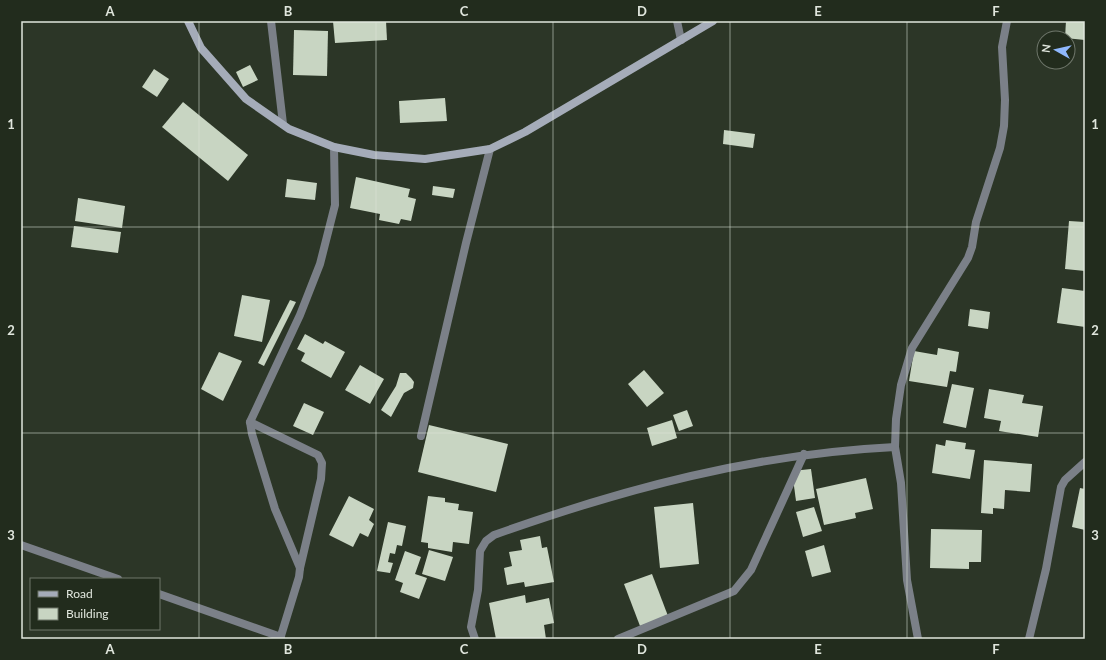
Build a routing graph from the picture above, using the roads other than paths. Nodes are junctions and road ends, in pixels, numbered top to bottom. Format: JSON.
{"nodes":[{"id":1,"x":188,"y":21,"type":"edge"},
{"id":2,"x":271,"y":21,"type":"edge"},
{"id":3,"x":676,"y":21,"type":"edge"},
{"id":4,"x":713,"y":21,"type":"edge"},
{"id":5,"x":1007,"y":21,"type":"edge"},
{"id":6,"x":681,"y":40,"type":"junction"},
{"id":7,"x":282,"y":124,"type":"junction"},
{"id":8,"x":334,"y":147,"type":"junction"},
{"id":9,"x":490,"y":149,"type":"junction"},
{"id":10,"x":250,"y":422,"type":"junction"},
{"id":11,"x":421,"y":436,"type":"dead end"},
{"id":12,"x":895,"y":446,"type":"junction"},
{"id":13,"x":804,"y":454,"type":"junction"},
{"id":14,"x":1085,"y":462,"type":"edge"},
{"id":15,"x":21,"y":545,"type":"edge"},
{"id":16,"x":300,"y":568,"type":"junction"},
{"id":17,"x":115,"y":578,"type":"edge"},
{"id":18,"x":160,"y":594,"type":"edge"},
{"id":19,"x":280,"y":638,"type":"edge"},
{"id":20,"x":475,"y":639,"type":"edge"},
{"id":21,"x":618,"y":639,"type":"edge"},
{"id":22,"x":918,"y":639,"type":"edge"},
{"id":23,"x":1029,"y":639,"type":"edge"}],
"edges":[{"from":1,"to":7,"type":"street"},
{"from":2,"to":7,"type":"street"},
{"from":3,"to":6,"type":"street"},
{"from":4,"to":6,"type":"street"},
{"from":5,"to":12,"type":"street"},
{"from":6,"to":9,"type":"street"},
{"from":7,"to":8,"type":"street"},
{"from":8,"to":9,"type":"street"},
{"from":8,"to":10,"type":"street"},
{"from":9,"to":11,"type":"street"},
{"from":10,"to":16,"type":"street"},
{"from":10,"to":16,"type":"street"},
{"from":12,"to":13,"type":"street"},
{"from":12,"to":22,"type":"street"},
{"from":13,"to":20,"type":"street"},
{"from":13,"to":21,"type":"street"},
{"from":14,"to":23,"type":"street"},
{"from":15,"to":17,"type":"street"},
{"from":16,"to":19,"type":"street"},
{"from":18,"to":19,"type":"street"}]}
